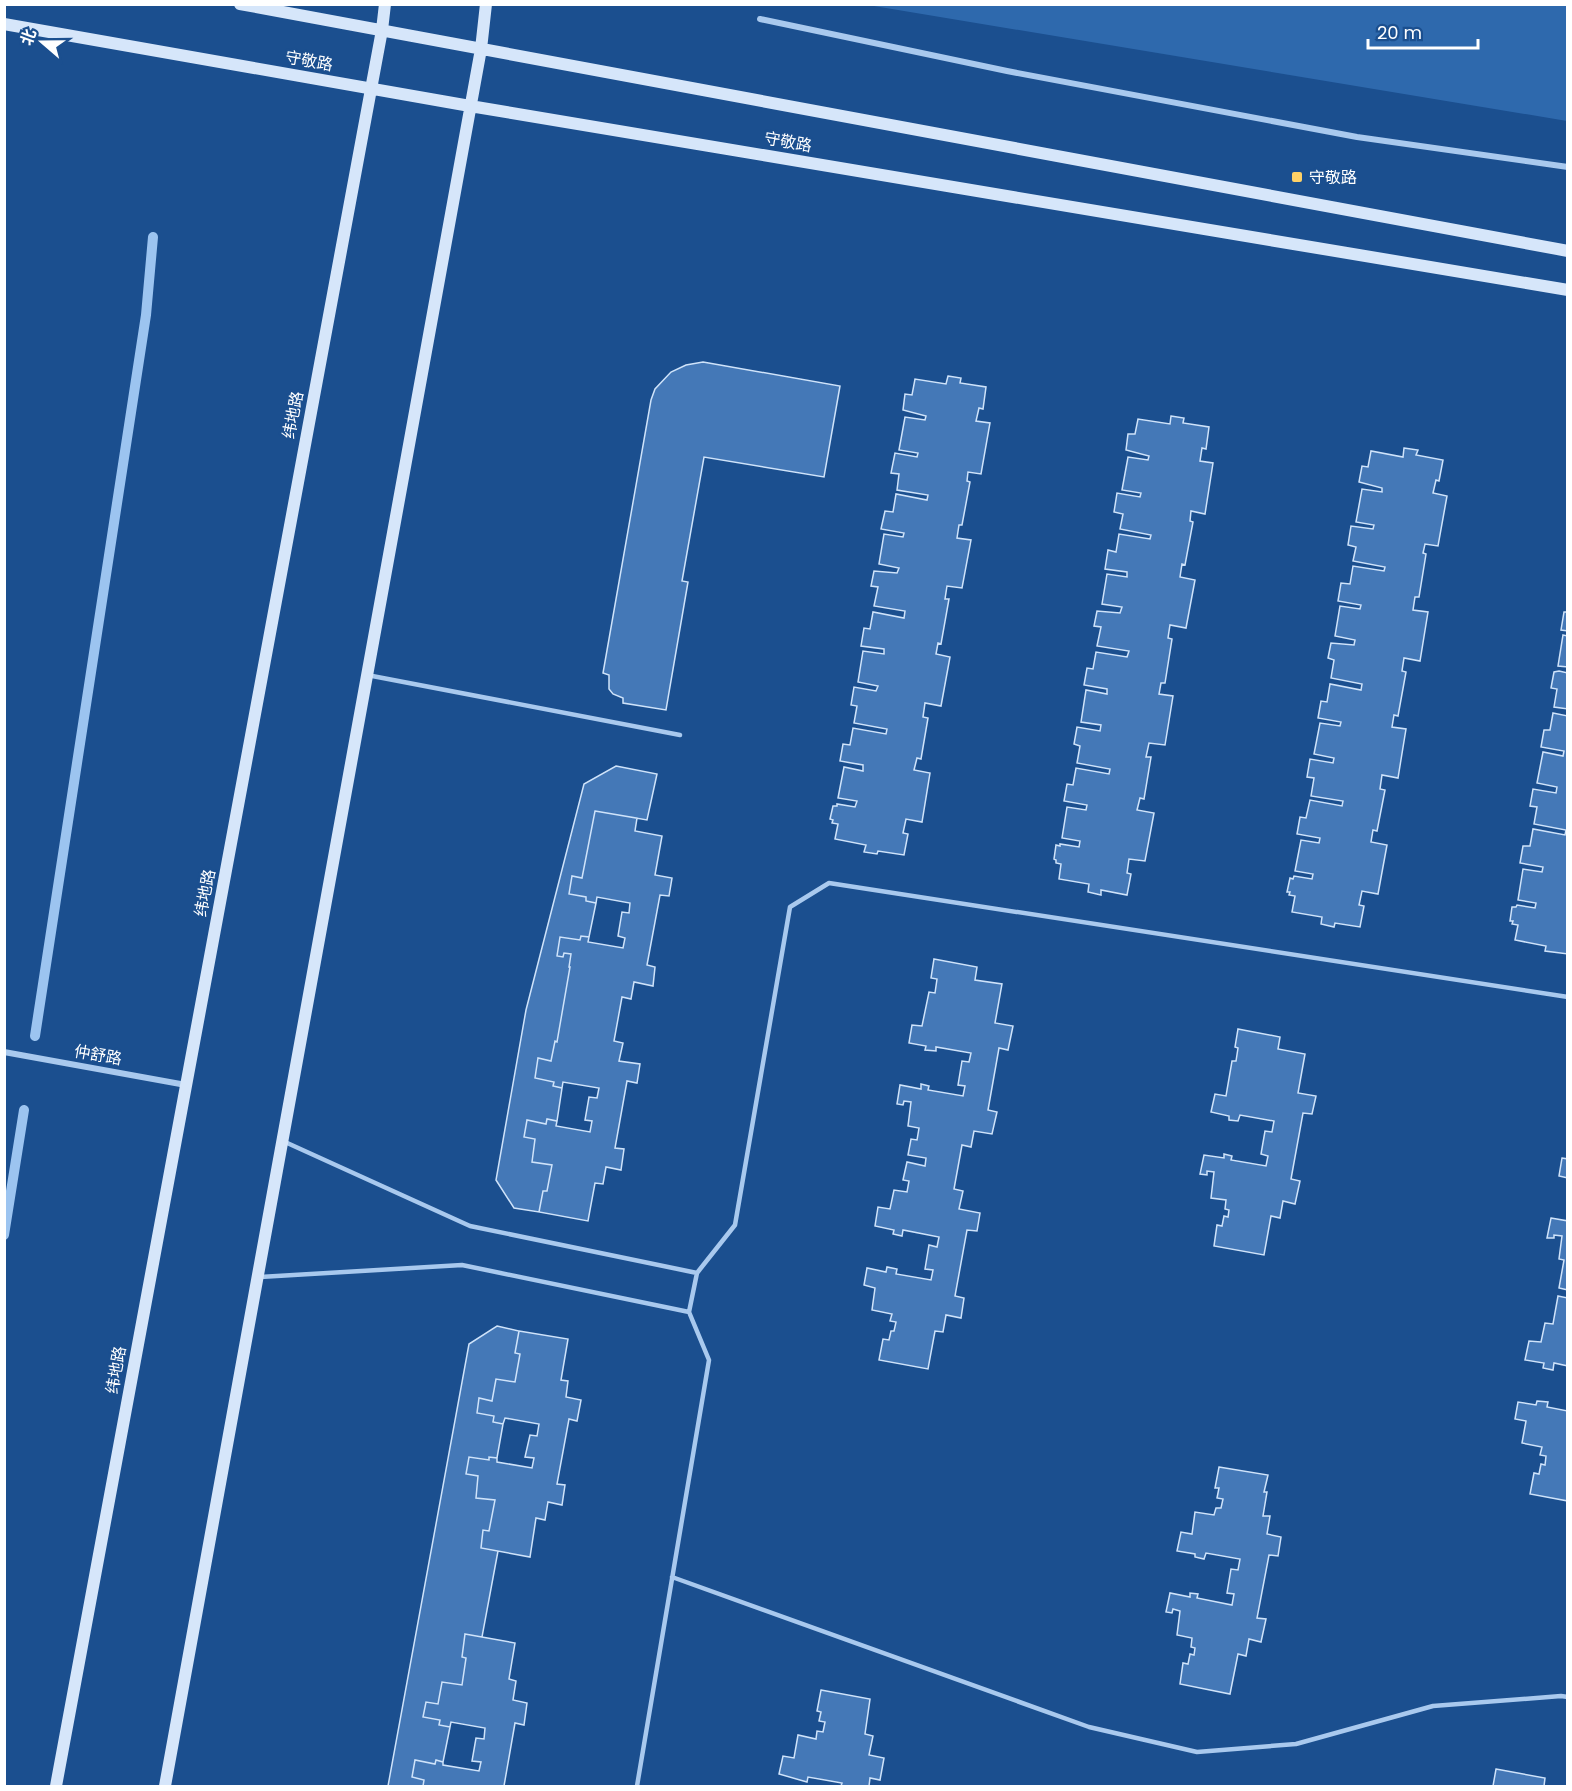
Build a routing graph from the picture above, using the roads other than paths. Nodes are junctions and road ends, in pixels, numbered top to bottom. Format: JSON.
{"nodes":[{"id":1,"x":240,"y":4,"type":"edge"},
{"id":2,"x":385,"y":4,"type":"edge"},
{"id":3,"x":486,"y":4,"type":"edge"},
{"id":4,"x":760,"y":19,"type":"dead end"},
{"id":5,"x":4,"y":24,"type":"edge"},
{"id":6,"x":382,"y":30,"type":"junction"},
{"id":7,"x":480,"y":49,"type":"junction"},
{"id":8,"x":371,"y":88,"type":"junction"},
{"id":9,"x":470,"y":106,"type":"junction"},
{"id":10,"x":1568,"y":167,"type":"edge"},
{"id":11,"x":1568,"y":251,"type":"edge"},
{"id":12,"x":1568,"y":290,"type":"edge"},
{"id":13,"x":367,"y":675,"type":"junction"},
{"id":14,"x":680,"y":735,"type":"dead end"},
{"id":15,"x":1568,"y":997,"type":"edge"},
{"id":16,"x":4,"y":1052,"type":"edge"},
{"id":17,"x":186,"y":1085,"type":"junction"},
{"id":18,"x":282,"y":1140,"type":"junction"},
{"id":19,"x":697,"y":1273,"type":"junction"},
{"id":20,"x":257,"y":1278,"type":"junction"},
{"id":21,"x":689,"y":1312,"type":"junction"},
{"id":22,"x":672,"y":1576,"type":"junction"},
{"id":23,"x":1568,"y":1697,"type":"edge"},
{"id":24,"x":56,"y":1786,"type":"edge"},
{"id":25,"x":165,"y":1786,"type":"edge"},
{"id":26,"x":637,"y":1786,"type":"edge"}],
"edges":[{"from":1,"to":6,"type":"main road"},
{"from":2,"to":6,"type":"main road","name":"纬地路"},
{"from":3,"to":7,"type":"main road"},
{"from":4,"to":10,"type":"street"},
{"from":5,"to":8,"type":"main road","name":"守敬路"},
{"from":6,"to":7,"type":"main road"},
{"from":6,"to":8,"type":"main road","name":"纬地路"},
{"from":7,"to":9,"type":"main road"},
{"from":7,"to":11,"type":"main road"},
{"from":8,"to":9,"type":"main road","name":"守敬路"},
{"from":8,"to":17,"type":"main road","name":"纬地路"},
{"from":9,"to":12,"type":"main road","name":"守敬路"},
{"from":9,"to":13,"type":"main road"},
{"from":13,"to":14,"type":"lane"},
{"from":13,"to":18,"type":"main road"},
{"from":15,"to":19,"type":"lane"},
{"from":16,"to":17,"type":"street","name":"仲舒路"},
{"from":17,"to":24,"type":"main road","name":"纬地路"},
{"from":18,"to":19,"type":"lane"},
{"from":18,"to":20,"type":"main road"},
{"from":19,"to":21,"type":"lane"},
{"from":20,"to":21,"type":"lane"},
{"from":20,"to":25,"type":"main road"},
{"from":21,"to":22,"type":"lane"},
{"from":22,"to":23,"type":"lane"},
{"from":22,"to":26,"type":"lane"}]}
